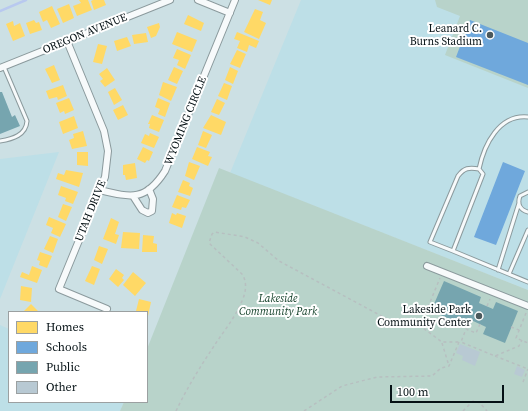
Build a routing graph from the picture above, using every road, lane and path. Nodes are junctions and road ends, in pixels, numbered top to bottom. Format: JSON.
{"nodes":[{"id":1,"x":170,"y":0,"type":"edge"},
{"id":2,"x":198,"y":0,"type":"edge"},
{"id":3,"x":235,"y":0,"type":"edge"},
{"id":4,"x":230,"y":13,"type":"junction"},
{"id":5,"x":67,"y":41,"type":"junction"},
{"id":6,"x":2,"y":67,"type":"edge"},
{"id":7,"x":528,"y":117,"type":"edge"},
{"id":8,"x":0,"y":141,"type":"edge"},
{"id":9,"x":479,"y":169,"type":"junction"},
{"id":10,"x":150,"y":189,"type":"junction"},
{"id":11,"x":100,"y":190,"type":"junction"},
{"id":12,"x":528,"y":192,"type":"edge"},
{"id":13,"x":133,"y":196,"type":"junction"},
{"id":14,"x":519,"y":203,"type":"junction"},
{"id":15,"x":528,"y":212,"type":"edge"},
{"id":16,"x":528,"y":230,"type":"edge"},
{"id":17,"x":454,"y":252,"type":"junction"},
{"id":18,"x":427,"y":266,"type":"dead end"},
{"id":19,"x":498,"y":270,"type":"junction"},
{"id":20,"x":509,"y":274,"type":"junction"},
{"id":21,"x":443,"y":277,"type":"dead end"},
{"id":22,"x":528,"y":282,"type":"edge"},
{"id":23,"x":491,"y":297,"type":"dead end"},
{"id":24,"x":487,"y":306,"type":"dead end"},
{"id":25,"x":428,"y":307,"type":"dead end"},
{"id":26,"x":527,"y":308,"type":"edge"},
{"id":27,"x":107,"y":309,"type":"dead end"},
{"id":28,"x":480,"y":324,"type":"dead end"},
{"id":29,"x":511,"y":327,"type":"dead end"},
{"id":30,"x":519,"y":330,"type":"junction"},
{"id":31,"x":522,"y":340,"type":"junction"},
{"id":32,"x":442,"y":342,"type":"junction"},
{"id":33,"x":460,"y":342,"type":"junction"},
{"id":34,"x":528,"y":343,"type":"edge"},
{"id":35,"x":495,"y":356,"type":"junction"},
{"id":36,"x":448,"y":366,"type":"junction"},
{"id":37,"x":528,"y":369,"type":"edge"},
{"id":38,"x":523,"y":382,"type":"dead end"},
{"id":39,"x":176,"y":411,"type":"edge"},
{"id":40,"x":304,"y":411,"type":"edge"},
{"id":41,"x":463,"y":411,"type":"edge"},
{"id":42,"x":487,"y":411,"type":"edge"}],
"edges":[{"from":1,"to":5,"type":"street","name":"OREGON AVENUE"},
{"from":2,"to":4,"type":"street"},
{"from":3,"to":4,"type":"street","name":"WYOMING CIRCLE"},
{"from":4,"to":10,"type":"street","name":"WYOMING CIRCLE"},
{"from":5,"to":6,"type":"street","name":"OREGON AVENUE"},
{"from":5,"to":11,"type":"street","name":"UTAH DRIVE"},
{"from":6,"to":8,"type":"lane"},
{"from":7,"to":9,"type":"lane"},
{"from":9,"to":17,"type":"lane"},
{"from":9,"to":17,"type":"lane"},
{"from":10,"to":13,"type":"street","name":"WYOMING CIRCLE"},
{"from":10,"to":13,"type":"street"},
{"from":11,"to":13,"type":"street","name":"WYOMING CIRCLE"},
{"from":11,"to":27,"type":"street","name":"UTAH DRIVE"},
{"from":12,"to":14,"type":"lane"},
{"from":14,"to":15,"type":"lane"},
{"from":14,"to":19,"type":"lane"},
{"from":16,"to":20,"type":"lane"},
{"from":17,"to":19,"type":"lane"},
{"from":18,"to":26,"type":"street"},
{"from":19,"to":20,"type":"lane"},
{"from":20,"to":22,"type":"lane"},
{"from":21,"to":25,"type":"path"},
{"from":23,"to":24,"type":"path"},
{"from":26,"to":30,"type":"path"},
{"from":28,"to":33,"type":"path"},
{"from":29,"to":30,"type":"path"},
{"from":30,"to":31,"type":"path"},
{"from":31,"to":34,"type":"path"},
{"from":31,"to":35,"type":"path"},
{"from":32,"to":33,"type":"path"},
{"from":32,"to":36,"type":"path"},
{"from":32,"to":39,"type":"path"},
{"from":33,"to":35,"type":"path"},
{"from":33,"to":36,"type":"path"},
{"from":35,"to":37,"type":"path"},
{"from":36,"to":40,"type":"path"},
{"from":37,"to":38,"type":"path"},
{"from":41,"to":42,"type":"path"}]}
